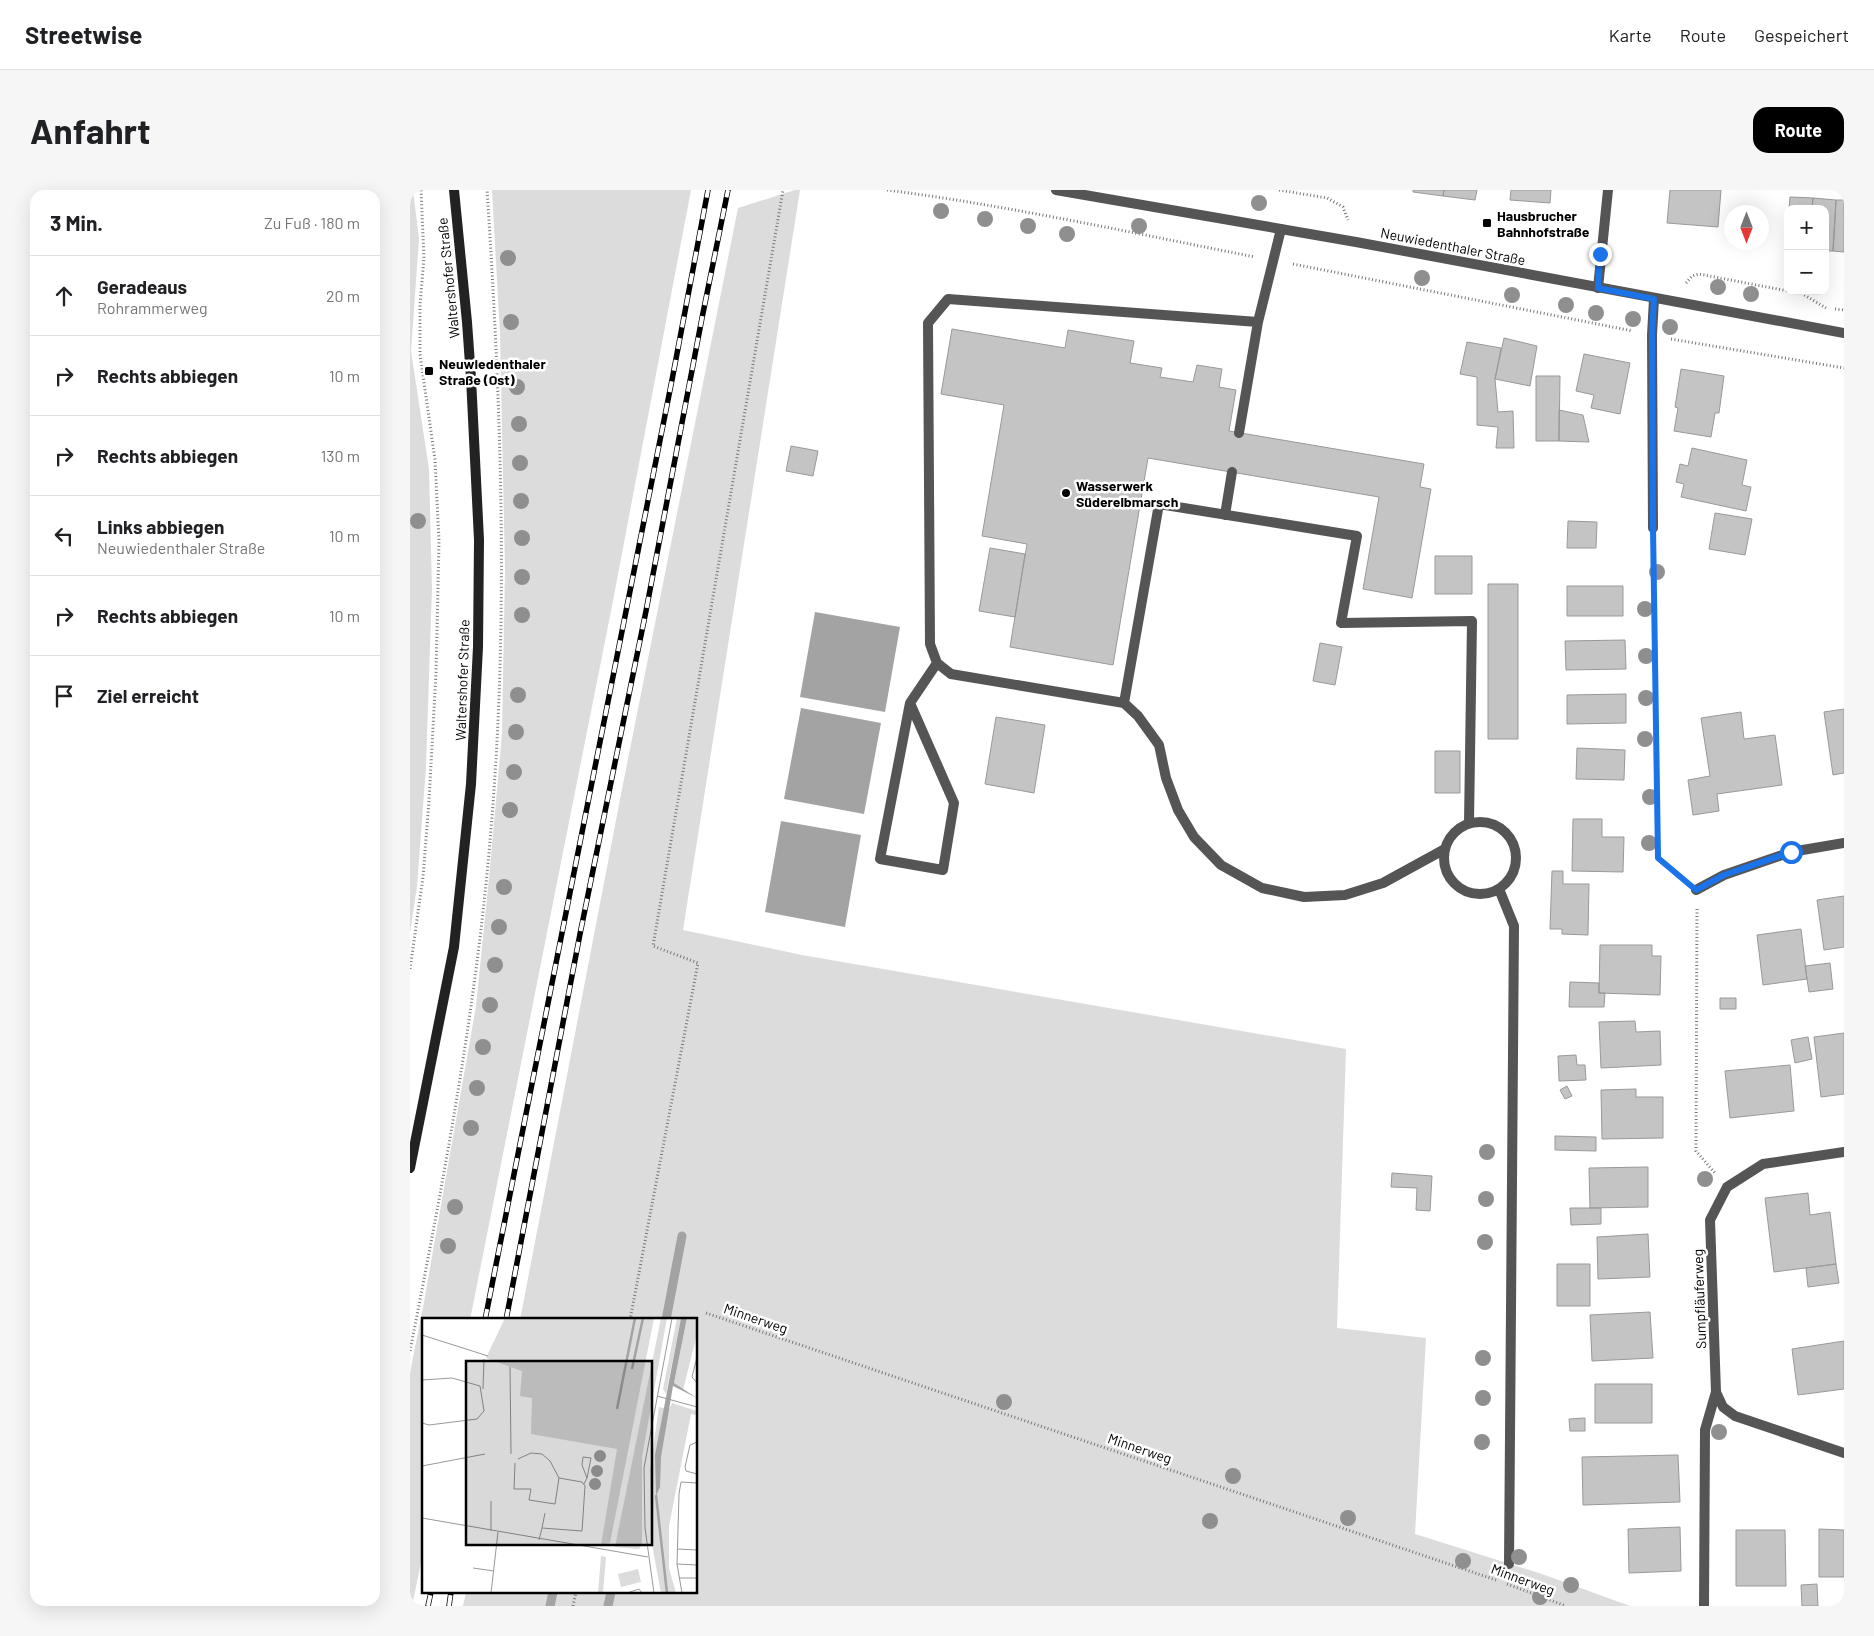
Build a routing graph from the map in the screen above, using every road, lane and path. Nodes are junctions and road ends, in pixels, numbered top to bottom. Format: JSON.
{"nodes":[{"id":1,"x":421,"y":190,"type":"edge"},
{"id":2,"x":454,"y":190,"type":"edge"},
{"id":3,"x":783,"y":190,"type":"edge"},
{"id":4,"x":887,"y":190,"type":"edge"},
{"id":5,"x":1056,"y":190,"type":"edge"},
{"id":6,"x":1279,"y":190,"type":"edge"},
{"id":7,"x":1608,"y":190,"type":"edge"},
{"id":8,"x":1281,"y":229,"type":"junction"},
{"id":9,"x":1356,"y":242,"type":"junction"},
{"id":10,"x":1272,"y":260,"type":"junction"},
{"id":11,"x":1598,"y":288,"type":"junction"},
{"id":12,"x":1784,"y":290,"type":"edge"},
{"id":13,"x":1804,"y":295,"type":"edge"},
{"id":14,"x":1654,"y":299,"type":"junction"},
{"id":15,"x":1678,"y":303,"type":"junction"},
{"id":16,"x":1844,"y":310,"type":"edge"},
{"id":17,"x":1258,"y":322,"type":"junction"},
{"id":18,"x":1844,"y":333,"type":"edge"},
{"id":19,"x":1652,"y":335,"type":"junction"},
{"id":20,"x":1844,"y":368,"type":"edge"},
{"id":21,"x":1239,"y":433,"type":"dead end"},
{"id":22,"x":1232,"y":472,"type":"dead end"},
{"id":23,"x":1225,"y":515,"type":"junction"},
{"id":24,"x":1653,"y":528,"type":"joint"},
{"id":25,"x":937,"y":663,"type":"junction"},
{"id":26,"x":910,"y":703,"type":"junction"},
{"id":27,"x":1124,"y":703,"type":"junction"},
{"id":28,"x":1468,"y":823,"type":"junction"},
{"id":29,"x":1844,"y":843,"type":"edge"},
{"id":30,"x":1445,"y":849,"type":"junction"},
{"id":31,"x":1499,"y":889,"type":"junction"},
{"id":32,"x":1696,"y":890,"type":"junction"},
{"id":33,"x":410,"y":969,"type":"edge"},
{"id":34,"x":1844,"y":1152,"type":"edge"},
{"id":35,"x":410,"y":1168,"type":"edge"},
{"id":36,"x":1727,"y":1187,"type":"junction"},
{"id":37,"x":706,"y":1313,"type":"dead end"},
{"id":38,"x":630,"y":1318,"type":"edge"},
{"id":39,"x":1716,"y":1392,"type":"junction"},
{"id":40,"x":1844,"y":1454,"type":"edge"},
{"id":41,"x":1509,"y":1564,"type":"dead end"},
{"id":42,"x":1566,"y":1606,"type":"edge"},
{"id":43,"x":1704,"y":1606,"type":"edge"}],
"edges":[{"from":1,"to":33,"type":"path"},
{"from":2,"to":35,"type":"main road","name":"Waltershofer Straße"},
{"from":3,"to":38,"type":"path"},
{"from":4,"to":10,"type":"path"},
{"from":5,"to":8,"type":"street","name":"Neuwiedenthaler Straße"},
{"from":6,"to":9,"type":"path"},
{"from":7,"to":11,"type":"street"},
{"from":8,"to":9,"type":"street","name":"Neuwiedenthaler Straße"},
{"from":8,"to":10,"type":"street"},
{"from":9,"to":11,"type":"street","name":"Neuwiedenthaler Straße"},
{"from":10,"to":17,"type":"street"},
{"from":10,"to":19,"type":"path"},
{"from":11,"to":14,"type":"street","name":"Neuwiedenthaler Straße"},
{"from":12,"to":15,"type":"path"},
{"from":13,"to":16,"type":"path"},
{"from":14,"to":15,"type":"street","name":"Neuwiedenthaler Straße"},
{"from":14,"to":19,"type":"street"},
{"from":15,"to":18,"type":"street","name":"Neuwiedenthaler Straße"},
{"from":17,"to":21,"type":"street"},
{"from":17,"to":25,"type":"street"},
{"from":19,"to":20,"type":"path"},
{"from":19,"to":24,"type":"street"},
{"from":22,"to":23,"type":"street"},
{"from":23,"to":27,"type":"street"},
{"from":23,"to":28,"type":"street"},
{"from":24,"to":32,"type":"path"},
{"from":25,"to":26,"type":"street"},
{"from":25,"to":27,"type":"street"},
{"from":26,"to":26,"type":"street"},
{"from":27,"to":30,"type":"street"},
{"from":28,"to":30,"type":"street"},
{"from":28,"to":31,"type":"street"},
{"from":29,"to":32,"type":"street"},
{"from":30,"to":31,"type":"street"},
{"from":31,"to":41,"type":"street"},
{"from":32,"to":36,"type":"path"},
{"from":34,"to":36,"type":"street"},
{"from":36,"to":39,"type":"street","name":"Sumpfläuferweg"},
{"from":37,"to":42,"type":"path","name":"Minnerweg"},
{"from":39,"to":40,"type":"street"},
{"from":39,"to":43,"type":"street"}]}
